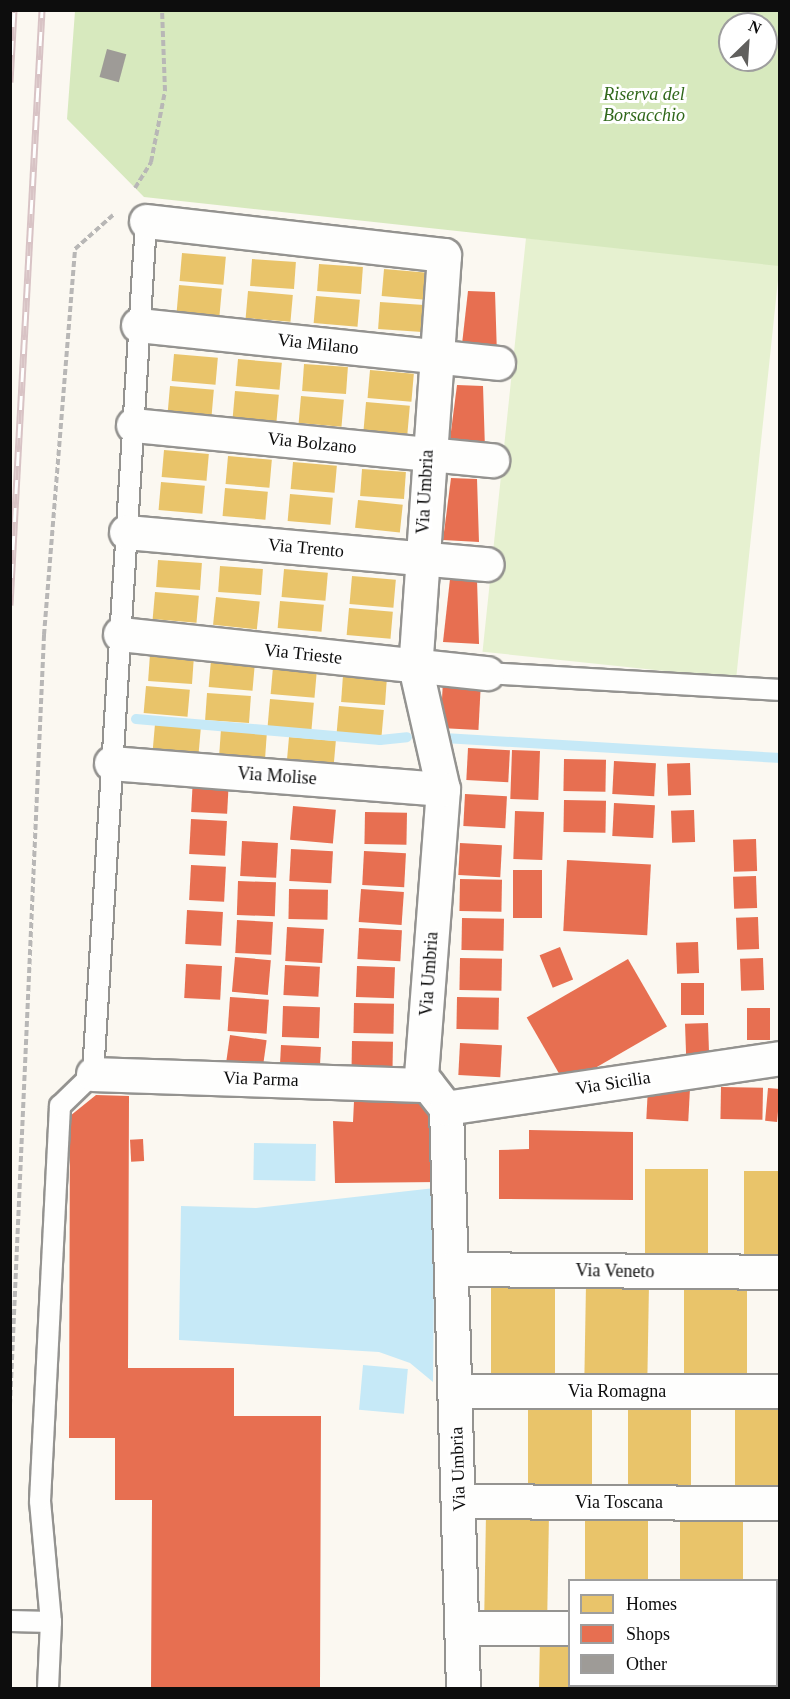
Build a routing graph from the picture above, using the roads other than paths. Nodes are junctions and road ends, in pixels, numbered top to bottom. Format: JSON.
{"nodes":[{"id":1,"x":132,"y":208,"type":"joint"},
{"id":2,"x":138,"y":325,"type":"junction"},
{"id":3,"x":435,"y":356,"type":"junction"},
{"id":4,"x":498,"y":363,"type":"dead end"},
{"id":5,"x":133,"y":425,"type":"junction"},
{"id":6,"x":426,"y":454,"type":"junction"},
{"id":7,"x":492,"y":460,"type":"dead end"},
{"id":8,"x":126,"y":532,"type":"junction"},
{"id":9,"x":421,"y":558,"type":"junction"},
{"id":10,"x":487,"y":564,"type":"dead end"},
{"id":11,"x":120,"y":634,"type":"junction"},
{"id":12,"x":415,"y":666,"type":"junction"},
{"id":13,"x":487,"y":673,"type":"joint"},
{"id":14,"x":780,"y":690,"type":"edge"},
{"id":15,"x":111,"y":763,"type":"junction"},
{"id":16,"x":443,"y":789,"type":"junction"},
{"id":17,"x":780,"y":1058,"type":"edge"},
{"id":18,"x":93,"y":1074,"type":"junction"},
{"id":19,"x":437,"y":1096,"type":"junction"},
{"id":20,"x":451,"y":1269,"type":"junction"},
{"id":21,"x":780,"y":1272,"type":"edge"},
{"id":22,"x":780,"y":1390,"type":"edge"},
{"id":23,"x":455,"y":1391,"type":"junction"},
{"id":24,"x":459,"y":1502,"type":"junction"},
{"id":25,"x":780,"y":1503,"type":"edge"},
{"id":26,"x":10,"y":1621,"type":"edge"},
{"id":27,"x":51,"y":1622,"type":"junction"},
{"id":28,"x":462,"y":1629,"type":"junction"},
{"id":29,"x":568,"y":1629,"type":"edge"},
{"id":30,"x":48,"y":1689,"type":"edge"},
{"id":31,"x":464,"y":1689,"type":"edge"}],
"edges":[{"from":1,"to":2,"type":"lane"},
{"from":1,"to":3,"type":"street","name":"Via Umbria"},
{"from":2,"to":3,"type":"street","name":"Via Milano"},
{"from":2,"to":5,"type":"lane"},
{"from":3,"to":4,"type":"street","name":"Via Milano"},
{"from":3,"to":6,"type":"street","name":"Via Umbria"},
{"from":5,"to":6,"type":"street","name":"Via Bolzano"},
{"from":5,"to":8,"type":"lane"},
{"from":6,"to":7,"type":"street","name":"Via Bolzano"},
{"from":6,"to":9,"type":"street","name":"Via Umbria"},
{"from":8,"to":9,"type":"street","name":"Via Trento"},
{"from":8,"to":11,"type":"lane"},
{"from":9,"to":10,"type":"street","name":"Via Trento"},
{"from":9,"to":12,"type":"street","name":"Via Umbria"},
{"from":11,"to":12,"type":"street","name":"Via Trieste"},
{"from":11,"to":15,"type":"lane"},
{"from":12,"to":13,"type":"street","name":"Via Trieste"},
{"from":12,"to":16,"type":"street","name":"Via Umbria"},
{"from":13,"to":14,"type":"lane"},
{"from":15,"to":16,"type":"street","name":"Via Molise"},
{"from":15,"to":18,"type":"lane"},
{"from":16,"to":19,"type":"street","name":"Via Umbria"},
{"from":17,"to":19,"type":"street","name":"Via Sicilia"},
{"from":18,"to":19,"type":"street","name":"Via Parma"},
{"from":18,"to":27,"type":"lane"},
{"from":19,"to":20,"type":"street","name":"Via Umbria"},
{"from":20,"to":21,"type":"street","name":"Via Veneto"},
{"from":20,"to":23,"type":"street","name":"Via Umbria"},
{"from":22,"to":23,"type":"street","name":"Via Romagna"},
{"from":23,"to":24,"type":"street","name":"Via Umbria"},
{"from":24,"to":25,"type":"street","name":"Via Toscana"},
{"from":24,"to":28,"type":"street","name":"Via Umbria"},
{"from":26,"to":27,"type":"lane"},
{"from":27,"to":30,"type":"lane"},
{"from":28,"to":29,"type":"street"},
{"from":28,"to":31,"type":"street","name":"Via Umbria"}]}
